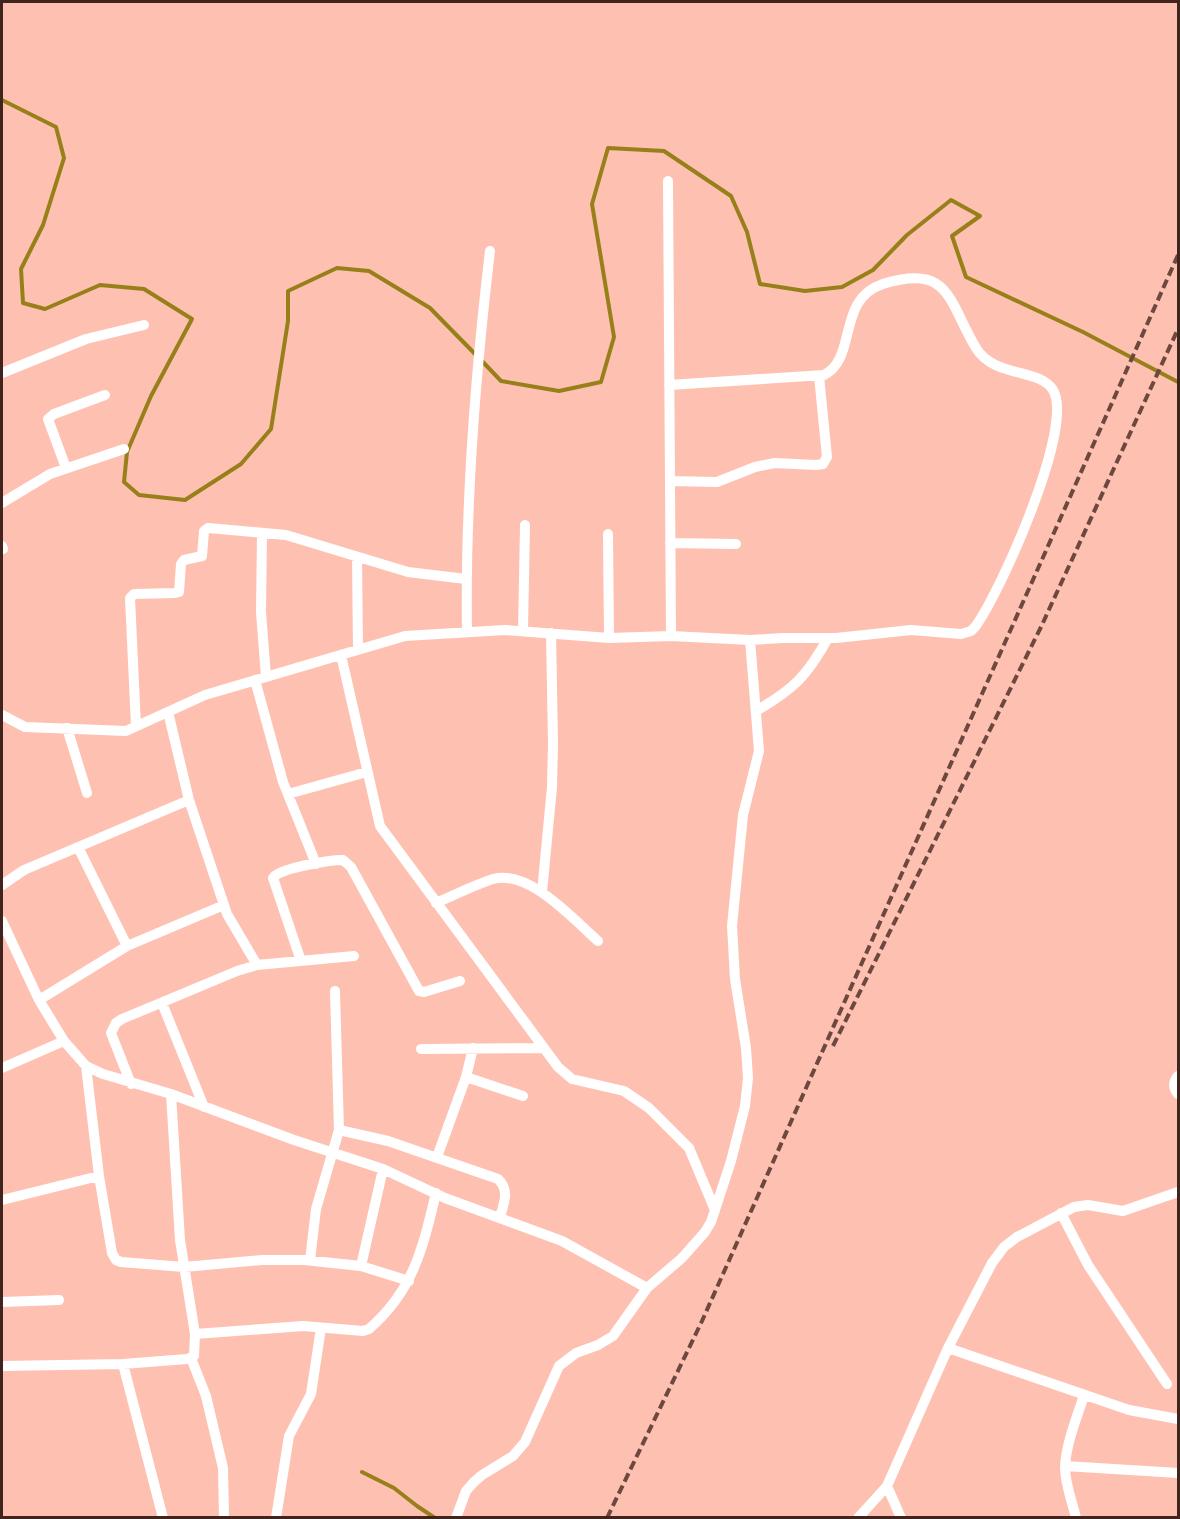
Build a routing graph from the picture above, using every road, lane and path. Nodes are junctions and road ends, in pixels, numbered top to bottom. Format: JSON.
{"nodes":[{"id":1,"x":668,"y":181,"type":"dead end"},
{"id":2,"x":490,"y":251,"type":"dead end"},
{"id":3,"x":144,"y":325,"type":"dead end"},
{"id":4,"x":2,"y":373,"type":"edge"},
{"id":5,"x":819,"y":376,"type":"junction"},
{"id":6,"x":669,"y":385,"type":"junction"},
{"id":7,"x":105,"y":395,"type":"dead end"},
{"id":8,"x":124,"y":448,"type":"dead end"},
{"id":9,"x":66,"y":468,"type":"junction"},
{"id":10,"x":670,"y":481,"type":"junction"},
{"id":11,"x":2,"y":503,"type":"edge"},
{"id":12,"x":525,"y":525,"type":"dead end"},
{"id":13,"x":262,"y":533,"type":"junction"},
{"id":14,"x":608,"y":534,"type":"dead end"},
{"id":15,"x":670,"y":543,"type":"junction"},
{"id":16,"x":736,"y":544,"type":"dead end"},
{"id":17,"x":357,"y":557,"type":"junction"},
{"id":18,"x":466,"y":579,"type":"junction"},
{"id":19,"x":523,"y":631,"type":"junction"},
{"id":20,"x":467,"y":632,"type":"junction"},
{"id":21,"x":551,"y":633,"type":"junction"},
{"id":22,"x":670,"y":636,"type":"junction"},
{"id":23,"x":609,"y":638,"type":"junction"},
{"id":24,"x":828,"y":638,"type":"junction"},
{"id":25,"x":750,"y":640,"type":"junction"},
{"id":26,"x":358,"y":650,"type":"junction"},
{"id":27,"x":341,"y":655,"type":"junction"},
{"id":28,"x":266,"y":677,"type":"junction"},
{"id":29,"x":255,"y":680,"type":"junction"},
{"id":30,"x":756,"y":711,"type":"junction"},
{"id":31,"x":168,"y":712,"type":"junction"},
{"id":32,"x":2,"y":715,"type":"edge"},
{"id":33,"x":136,"y":726,"type":"junction"},
{"id":34,"x":67,"y":728,"type":"junction"},
{"id":35,"x":368,"y":772,"type":"junction"},
{"id":36,"x":87,"y":793,"type":"dead end"},
{"id":37,"x":288,"y":794,"type":"junction"},
{"id":38,"x":189,"y":800,"type":"junction"},
{"id":39,"x":78,"y":847,"type":"junction"},
{"id":40,"x":316,"y":864,"type":"junction"},
{"id":41,"x":2,"y":885,"type":"edge"},
{"id":42,"x":542,"y":892,"type":"junction"},
{"id":43,"x":436,"y":903,"type":"junction"},
{"id":44,"x":224,"y":905,"type":"junction"},
{"id":45,"x":2,"y":921,"type":"edge"},
{"id":46,"x":598,"y":941,"type":"dead end"},
{"id":47,"x":127,"y":946,"type":"junction"},
{"id":48,"x":354,"y":956,"type":"dead end"},
{"id":49,"x":302,"y":961,"type":"junction"},
{"id":50,"x":257,"y":964,"type":"junction"},
{"id":51,"x":460,"y":981,"type":"dead end"},
{"id":52,"x":335,"y":991,"type":"dead end"},
{"id":53,"x":39,"y":1000,"type":"junction"},
{"id":54,"x":162,"y":1003,"type":"junction"},
{"id":55,"x":64,"y":1041,"type":"junction"},
{"id":56,"x":473,"y":1048,"type":"junction"},
{"id":57,"x":544,"y":1048,"type":"junction"},
{"id":58,"x":421,"y":1049,"type":"dead end"},
{"id":59,"x":86,"y":1066,"type":"junction"},
{"id":60,"x":2,"y":1068,"type":"edge"},
{"id":61,"x":1179,"y":1076,"type":"edge"},
{"id":62,"x":466,"y":1077,"type":"junction"},
{"id":63,"x":131,"y":1084,"type":"junction"},
{"id":64,"x":171,"y":1094,"type":"junction"},
{"id":65,"x":1179,"y":1094,"type":"edge"},
{"id":66,"x":523,"y":1096,"type":"dead end"},
{"id":67,"x":204,"y":1107,"type":"junction"},
{"id":68,"x":339,"y":1130,"type":"junction"},
{"id":69,"x":333,"y":1151,"type":"junction"},
{"id":70,"x":437,"y":1157,"type":"junction"},
{"id":71,"x":383,"y":1168,"type":"junction"},
{"id":72,"x":99,"y":1176,"type":"junction"},
{"id":73,"x":436,"y":1193,"type":"junction"},
{"id":74,"x":1177,"y":1196,"type":"edge"},
{"id":75,"x":2,"y":1200,"type":"edge"},
{"id":76,"x":715,"y":1210,"type":"junction"},
{"id":77,"x":1061,"y":1213,"type":"junction"},
{"id":78,"x":500,"y":1217,"type":"junction"},
{"id":79,"x":310,"y":1260,"type":"junction"},
{"id":80,"x":362,"y":1266,"type":"junction"},
{"id":81,"x":184,"y":1267,"type":"junction"},
{"id":82,"x":409,"y":1281,"type":"junction"},
{"id":83,"x":647,"y":1288,"type":"junction"},
{"id":84,"x":60,"y":1300,"type":"dead end"},
{"id":85,"x":2,"y":1302,"type":"edge"},
{"id":86,"x":321,"y":1328,"type":"junction"},
{"id":87,"x":195,"y":1334,"type":"junction"},
{"id":88,"x":948,"y":1348,"type":"junction"},
{"id":89,"x":191,"y":1358,"type":"junction"},
{"id":90,"x":123,"y":1364,"type":"junction"},
{"id":91,"x":2,"y":1366,"type":"edge"},
{"id":92,"x":1167,"y":1384,"type":"dead end"},
{"id":93,"x":1084,"y":1395,"type":"junction"},
{"id":94,"x":1179,"y":1419,"type":"edge"},
{"id":95,"x":1065,"y":1466,"type":"junction"},
{"id":96,"x":1179,"y":1473,"type":"edge"},
{"id":97,"x":887,"y":1486,"type":"junction"},
{"id":98,"x":163,"y":1518,"type":"edge"},
{"id":99,"x":224,"y":1518,"type":"edge"},
{"id":100,"x":276,"y":1518,"type":"edge"},
{"id":101,"x":456,"y":1518,"type":"edge"},
{"id":102,"x":858,"y":1518,"type":"edge"},
{"id":103,"x":901,"y":1518,"type":"edge"},
{"id":104,"x":1076,"y":1518,"type":"edge"}],
"edges":[{"from":1,"to":6,"type":"street"},
{"from":2,"to":18,"type":"street"},
{"from":3,"to":4,"type":"street"},
{"from":5,"to":6,"type":"street"},
{"from":5,"to":10,"type":"street"},
{"from":5,"to":24,"type":"street"},
{"from":6,"to":10,"type":"street"},
{"from":7,"to":9,"type":"street"},
{"from":8,"to":9,"type":"street"},
{"from":9,"to":11,"type":"street"},
{"from":10,"to":15,"type":"street"},
{"from":12,"to":19,"type":"street"},
{"from":13,"to":17,"type":"street"},
{"from":13,"to":28,"type":"street"},
{"from":13,"to":33,"type":"street"},
{"from":14,"to":23,"type":"street"},
{"from":15,"to":16,"type":"street"},
{"from":15,"to":22,"type":"street"},
{"from":17,"to":18,"type":"street"},
{"from":17,"to":26,"type":"street"},
{"from":18,"to":20,"type":"street"},
{"from":19,"to":20,"type":"street"},
{"from":19,"to":21,"type":"street"},
{"from":20,"to":26,"type":"street"},
{"from":21,"to":23,"type":"street"},
{"from":21,"to":42,"type":"street"},
{"from":22,"to":23,"type":"street"},
{"from":22,"to":25,"type":"street"},
{"from":24,"to":25,"type":"street"},
{"from":24,"to":30,"type":"street"},
{"from":25,"to":30,"type":"street"},
{"from":26,"to":27,"type":"street"},
{"from":27,"to":28,"type":"street"},
{"from":27,"to":35,"type":"street"},
{"from":28,"to":29,"type":"street"},
{"from":29,"to":31,"type":"street"},
{"from":29,"to":37,"type":"street"},
{"from":30,"to":76,"type":"street"},
{"from":31,"to":33,"type":"street"},
{"from":31,"to":38,"type":"street"},
{"from":32,"to":34,"type":"street"},
{"from":33,"to":34,"type":"street"},
{"from":34,"to":36,"type":"street"},
{"from":35,"to":37,"type":"street"},
{"from":35,"to":43,"type":"street"},
{"from":37,"to":40,"type":"street"},
{"from":38,"to":39,"type":"street"},
{"from":38,"to":44,"type":"street"},
{"from":39,"to":41,"type":"street"},
{"from":39,"to":47,"type":"street"},
{"from":40,"to":49,"type":"street"},
{"from":40,"to":51,"type":"street"},
{"from":42,"to":43,"type":"street"},
{"from":42,"to":46,"type":"street"},
{"from":43,"to":57,"type":"street"},
{"from":44,"to":47,"type":"street"},
{"from":44,"to":50,"type":"street"},
{"from":45,"to":53,"type":"street"},
{"from":47,"to":53,"type":"street"},
{"from":48,"to":49,"type":"street"},
{"from":49,"to":50,"type":"street"},
{"from":50,"to":54,"type":"street"},
{"from":52,"to":68,"type":"street"},
{"from":53,"to":55,"type":"street"},
{"from":54,"to":63,"type":"street"},
{"from":54,"to":67,"type":"street"},
{"from":55,"to":59,"type":"street"},
{"from":55,"to":60,"type":"street"},
{"from":56,"to":57,"type":"street"},
{"from":56,"to":58,"type":"street"},
{"from":56,"to":62,"type":"street"},
{"from":57,"to":76,"type":"street"},
{"from":59,"to":63,"type":"street"},
{"from":59,"to":72,"type":"street"},
{"from":61,"to":65,"type":"street"},
{"from":62,"to":66,"type":"street"},
{"from":62,"to":70,"type":"street"},
{"from":63,"to":64,"type":"street"},
{"from":64,"to":67,"type":"street"},
{"from":64,"to":81,"type":"street"},
{"from":67,"to":69,"type":"street"},
{"from":68,"to":69,"type":"street"},
{"from":68,"to":70,"type":"street"},
{"from":69,"to":71,"type":"street"},
{"from":69,"to":79,"type":"street"},
{"from":70,"to":78,"type":"street"},
{"from":71,"to":73,"type":"street"},
{"from":71,"to":80,"type":"street"},
{"from":72,"to":75,"type":"street"},
{"from":72,"to":81,"type":"street"},
{"from":73,"to":78,"type":"street"},
{"from":73,"to":82,"type":"street"},
{"from":74,"to":77,"type":"street"},
{"from":76,"to":83,"type":"street"},
{"from":77,"to":88,"type":"street"},
{"from":77,"to":92,"type":"street"},
{"from":78,"to":83,"type":"street"},
{"from":79,"to":80,"type":"street"},
{"from":79,"to":81,"type":"street"},
{"from":80,"to":82,"type":"street"},
{"from":81,"to":87,"type":"street"},
{"from":82,"to":86,"type":"street"},
{"from":83,"to":101,"type":"street"},
{"from":84,"to":85,"type":"street"},
{"from":86,"to":87,"type":"street"},
{"from":86,"to":100,"type":"street"},
{"from":87,"to":89,"type":"street"},
{"from":88,"to":93,"type":"street"},
{"from":88,"to":97,"type":"street"},
{"from":89,"to":90,"type":"street"},
{"from":89,"to":99,"type":"street"},
{"from":90,"to":91,"type":"street"},
{"from":90,"to":98,"type":"street"},
{"from":93,"to":94,"type":"street"},
{"from":93,"to":95,"type":"street"},
{"from":95,"to":96,"type":"street"},
{"from":95,"to":104,"type":"street"},
{"from":97,"to":102,"type":"street"},
{"from":97,"to":103,"type":"street"}]}
